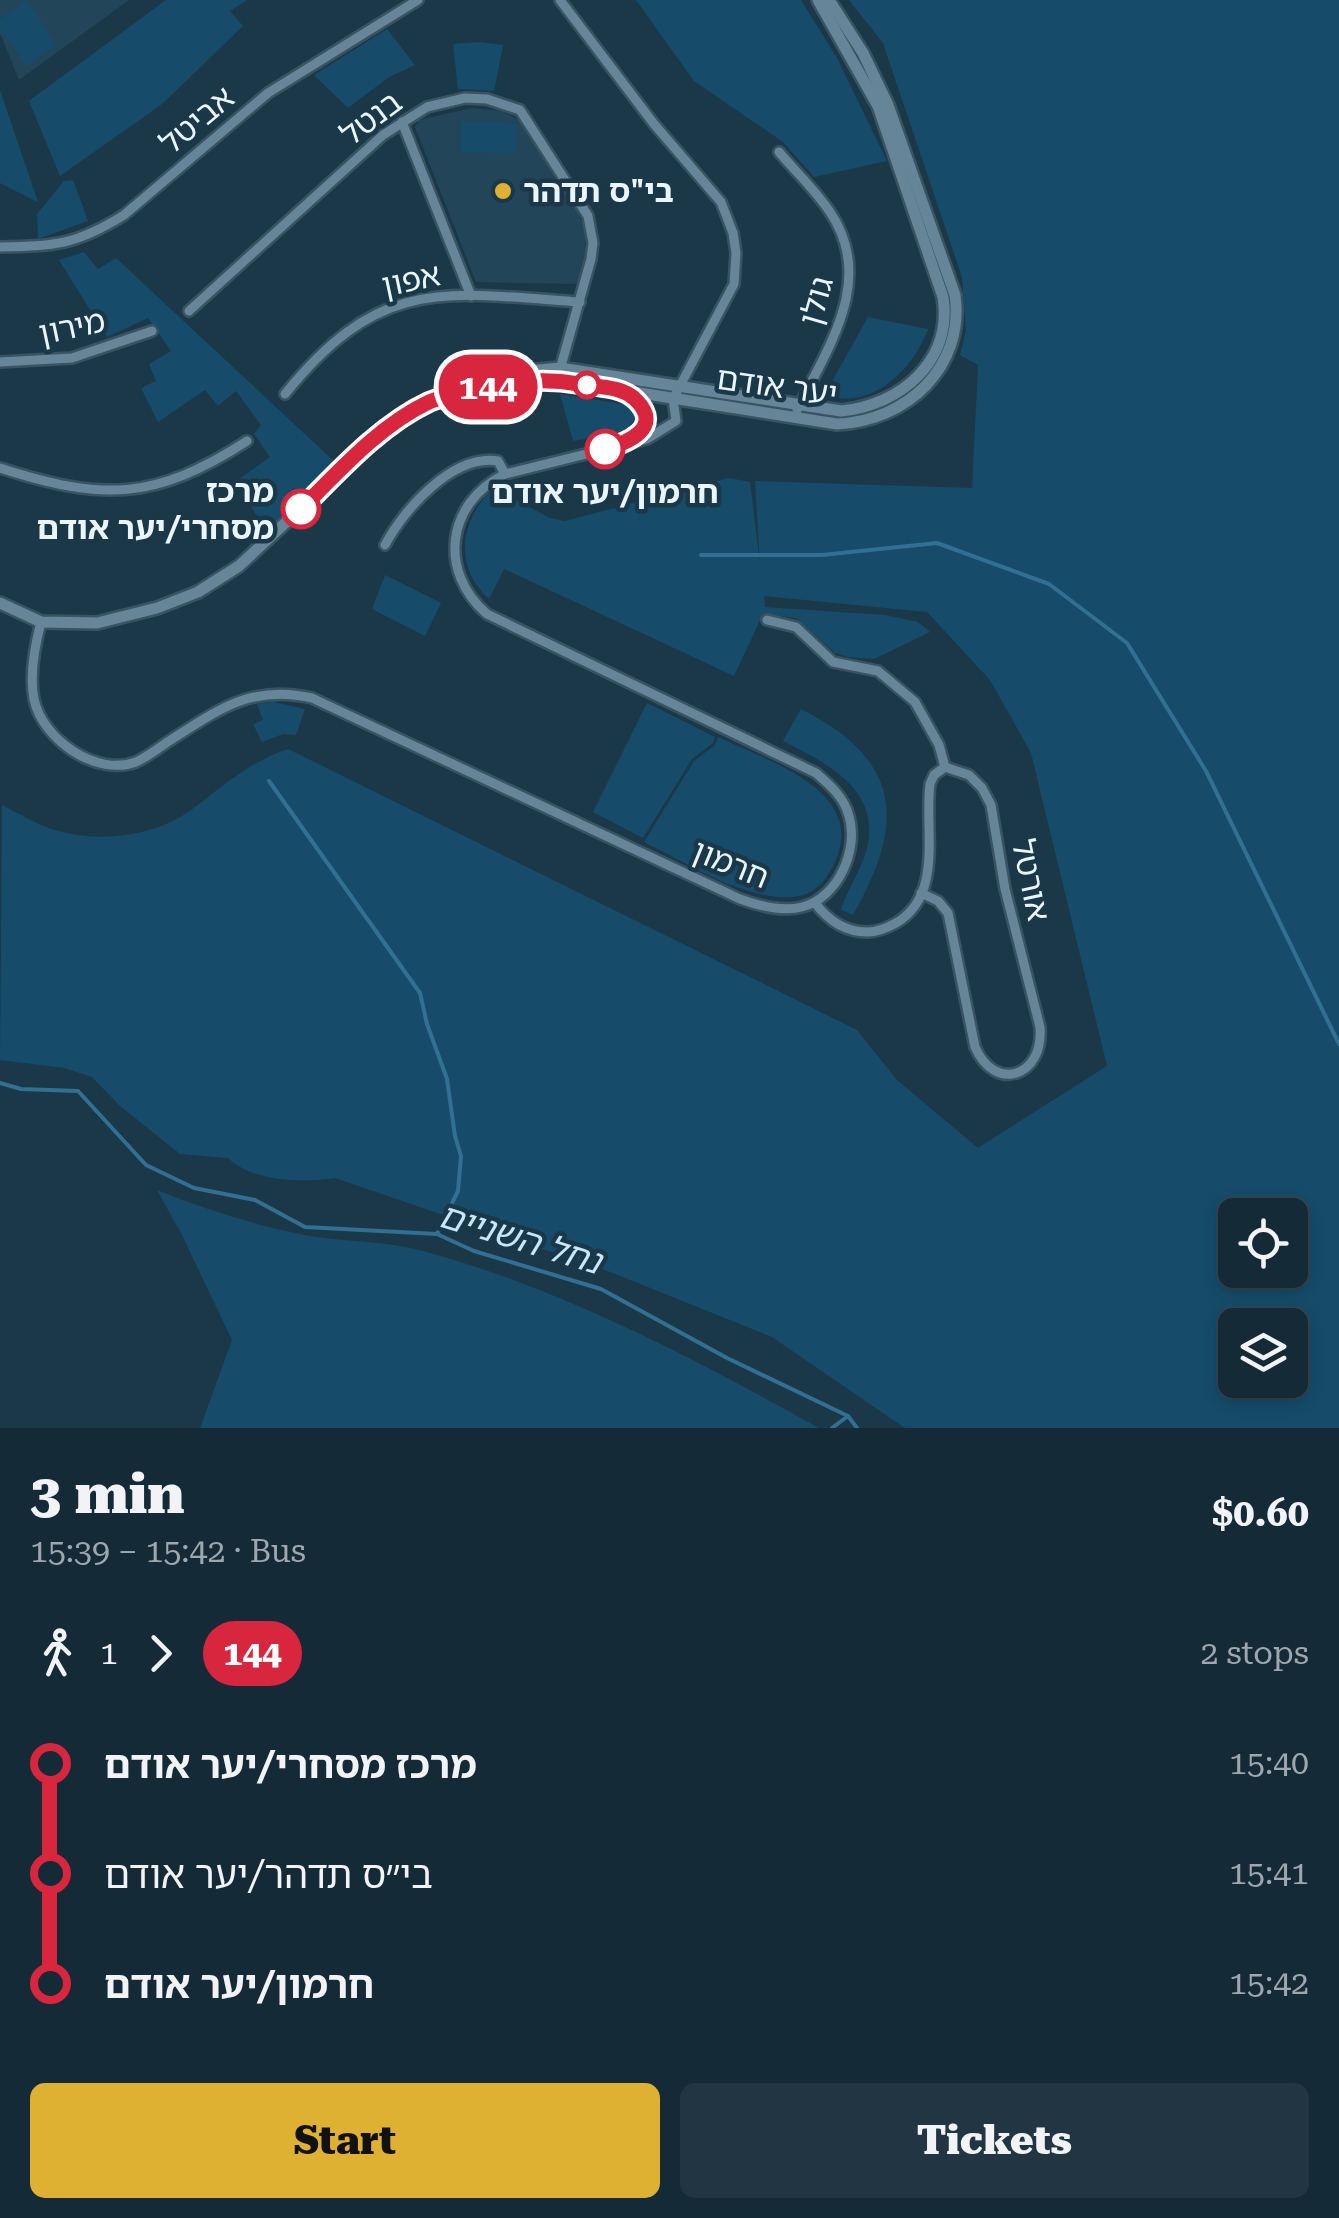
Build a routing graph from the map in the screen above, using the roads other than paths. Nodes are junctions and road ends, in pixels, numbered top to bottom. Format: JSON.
{"nodes":[{"id":1,"x":418,"y":0,"type":"edge"},
{"id":2,"x":560,"y":0,"type":"edge"},
{"id":3,"x":818,"y":0,"type":"edge"},
{"id":4,"x":829,"y":0,"type":"edge"},
{"id":5,"x":402,"y":122,"type":"junction"},
{"id":6,"x":779,"y":152,"type":"dead end"},
{"id":7,"x":0,"y":247,"type":"edge"},
{"id":8,"x":471,"y":296,"type":"junction"},
{"id":9,"x":580,"y":302,"type":"junction"},
{"id":10,"x":189,"y":311,"type":"dead end"},
{"id":11,"x":152,"y":330,"type":"dead end"},
{"id":12,"x":0,"y":362,"type":"edge"},
{"id":13,"x":559,"y":374,"type":"junction"},
{"id":14,"x":625,"y":391,"type":"junction"},
{"id":15,"x":285,"y":394,"type":"dead end"},
{"id":16,"x":676,"y":394,"type":"junction"},
{"id":17,"x":796,"y":412,"type":"junction"},
{"id":18,"x":247,"y":441,"type":"dead end"},
{"id":19,"x":628,"y":443,"type":"junction"},
{"id":20,"x":0,"y":468,"type":"edge"},
{"id":21,"x":505,"y":474,"type":"junction"},
{"id":22,"x":384,"y":544,"type":"dead end"},
{"id":23,"x":0,"y":603,"type":"edge"},
{"id":24,"x":767,"y":620,"type":"dead end"},
{"id":25,"x":41,"y":622,"type":"junction"},
{"id":26,"x":944,"y":767,"type":"junction"},
{"id":27,"x":921,"y":893,"type":"junction"},
{"id":28,"x":815,"y":902,"type":"junction"}],
"edges":[{"from":1,"to":7,"type":"street","name":"אביטל"},
{"from":2,"to":16,"type":"street"},
{"from":3,"to":17,"type":"street","name":"יער אודם"},
{"from":4,"to":17,"type":"street","name":"יער אודם"},
{"from":5,"to":8,"type":"street"},
{"from":5,"to":9,"type":"street","name":"בנטל"},
{"from":5,"to":10,"type":"street","name":"בנטל"},
{"from":6,"to":17,"type":"street","name":"גולן"},
{"from":8,"to":9,"type":"street","name":"אפון"},
{"from":8,"to":15,"type":"street","name":"אפון"},
{"from":9,"to":13,"type":"street","name":"בנטל"},
{"from":11,"to":12,"type":"street","name":"מירון"},
{"from":13,"to":14,"type":"street","name":"יער אודם"},
{"from":13,"to":16,"type":"street","name":"יער אודם"},
{"from":13,"to":25,"type":"street","name":"יער אודם"},
{"from":14,"to":16,"type":"street","name":"יער אודם"},
{"from":14,"to":19,"type":"street"},
{"from":16,"to":17,"type":"street","name":"יער אודם"},
{"from":16,"to":19,"type":"street"},
{"from":18,"to":20,"type":"street"},
{"from":19,"to":21,"type":"street"},
{"from":21,"to":22,"type":"street"},
{"from":21,"to":28,"type":"street"},
{"from":23,"to":25,"type":"street","name":"יער אודם"},
{"from":24,"to":26,"type":"street"},
{"from":25,"to":28,"type":"street","name":"חרמון"},
{"from":26,"to":27,"type":"street"},
{"from":26,"to":27,"type":"street","name":"אורטל"},
{"from":27,"to":28,"type":"street"}]}
